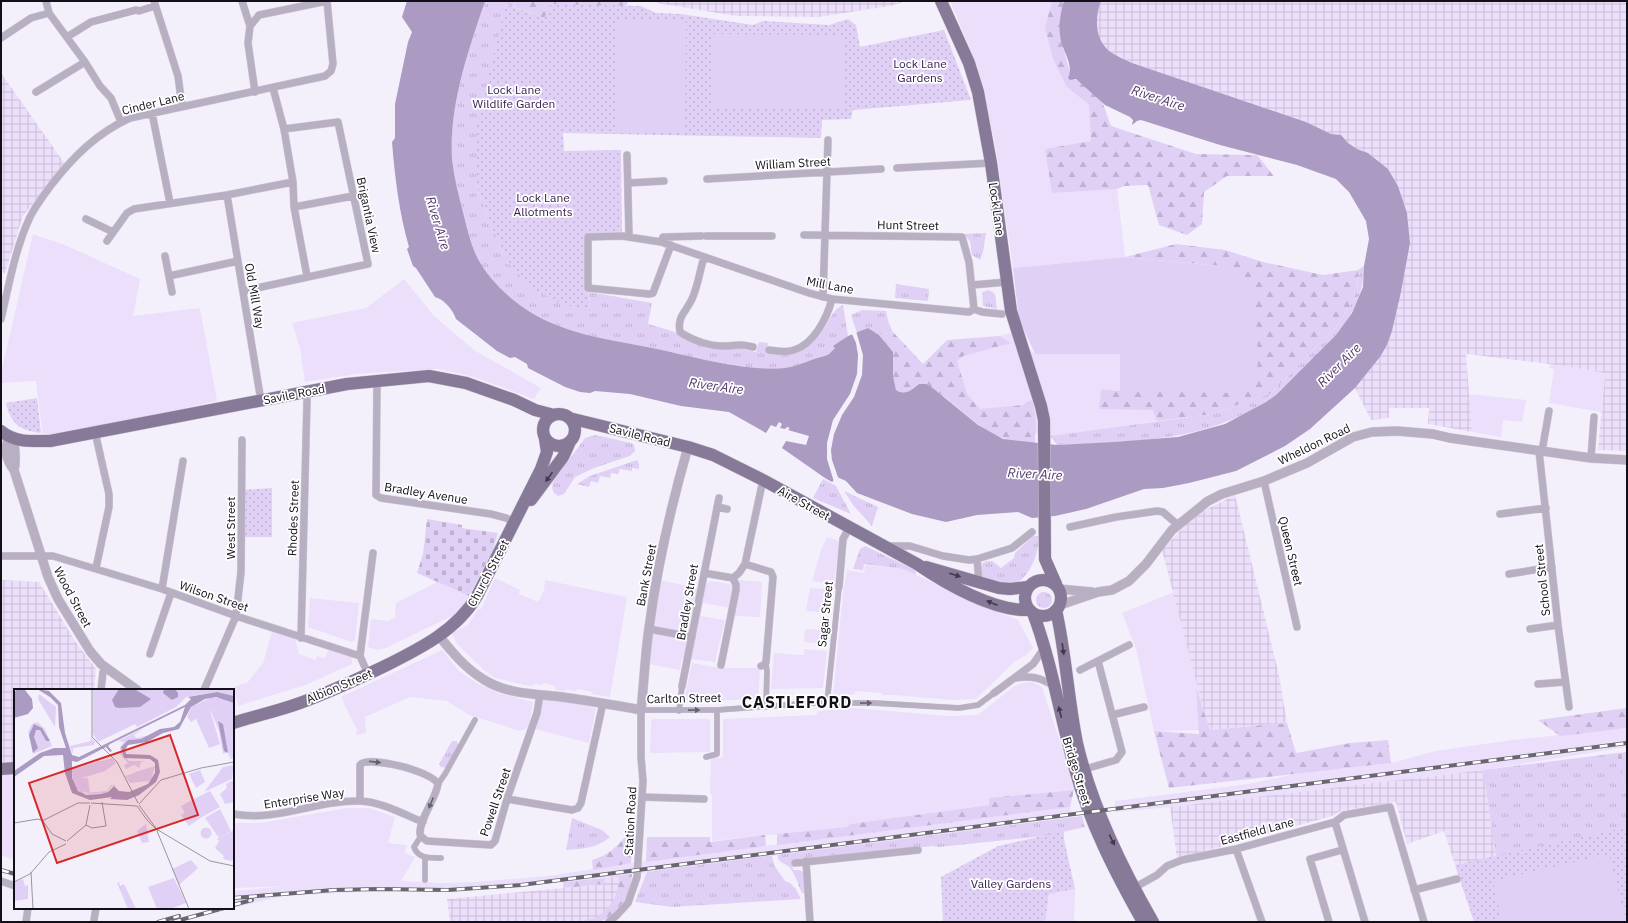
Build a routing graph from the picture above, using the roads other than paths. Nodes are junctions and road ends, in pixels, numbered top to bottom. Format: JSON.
{"nodes":[{"id":1,"x":46,"y":1,"type":"edge"},
{"id":2,"x":242,"y":1,"type":"edge"},
{"id":3,"x":327,"y":1,"type":"edge"},
{"id":4,"x":941,"y":1,"type":"edge"},
{"id":5,"x":154,"y":3,"type":"edge"},
{"id":6,"x":49,"y":13,"type":"junction"},
{"id":7,"x":250,"y":26,"type":"junction"},
{"id":8,"x":67,"y":37,"type":"junction"},
{"id":9,"x":1,"y":38,"type":"edge"},
{"id":10,"x":85,"y":62,"type":"junction"},
{"id":11,"x":273,"y":88,"type":"junction"},
{"id":12,"x":36,"y":92,"type":"dead end"},
{"id":13,"x":255,"y":92,"type":"junction"},
{"id":14,"x":182,"y":106,"type":"junction"},
{"id":15,"x":152,"y":113,"type":"junction"},
{"id":16,"x":121,"y":122,"type":"junction"},
{"id":17,"x":284,"y":128,"type":"junction"},
{"id":18,"x":828,"y":140,"type":"dead end"},
{"id":19,"x":627,"y":155,"type":"dead end"},
{"id":20,"x":991,"y":163,"type":"junction"},
{"id":21,"x":897,"y":168,"type":"dead end"},
{"id":22,"x":881,"y":169,"type":"dead end"},
{"id":23,"x":828,"y":172,"type":"junction"},
{"id":24,"x":707,"y":179,"type":"dead end"},
{"id":25,"x":664,"y":181,"type":"dead end"},
{"id":26,"x":293,"y":182,"type":"junction"},
{"id":27,"x":628,"y":183,"type":"junction"},
{"id":28,"x":227,"y":195,"type":"junction"},
{"id":29,"x":353,"y":196,"type":"junction"},
{"id":30,"x":170,"y":203,"type":"junction"},
{"id":31,"x":294,"y":207,"type":"junction"},
{"id":32,"x":86,"y":219,"type":"dead end"},
{"id":33,"x":113,"y":232,"type":"junction"},
{"id":34,"x":804,"y":235,"type":"dead end"},
{"id":35,"x":825,"y":235,"type":"junction"},
{"id":36,"x":629,"y":236,"type":"junction"},
{"id":37,"x":772,"y":236,"type":"dead end"},
{"id":38,"x":107,"y":241,"type":"dead end"},
{"id":39,"x":661,"y":242,"type":"junction"},
{"id":40,"x":671,"y":245,"type":"junction"},
{"id":41,"x":165,"y":256,"type":"dead end"},
{"id":42,"x":704,"y":257,"type":"junction"},
{"id":43,"x":238,"y":261,"type":"junction"},
{"id":44,"x":169,"y":276,"type":"junction"},
{"id":45,"x":307,"y":276,"type":"junction"},
{"id":46,"x":1007,"y":282,"type":"junction"},
{"id":47,"x":972,"y":285,"type":"junction"},
{"id":48,"x":243,"y":291,"type":"junction"},
{"id":49,"x":172,"y":292,"type":"dead end"},
{"id":50,"x":823,"y":297,"type":"junction"},
{"id":51,"x":832,"y":299,"type":"junction"},
{"id":52,"x":974,"y":309,"type":"junction"},
{"id":53,"x":1002,"y":314,"type":"dead end"},
{"id":54,"x":1,"y":319,"type":"edge"},
{"id":55,"x":753,"y":347,"type":"dead end"},
{"id":56,"x":768,"y":350,"type":"dead end"},
{"id":57,"x":377,"y":380,"type":"junction"},
{"id":58,"x":307,"y":400,"type":"dead end"},
{"id":59,"x":261,"y":401,"type":"junction"},
{"id":60,"x":535,"y":410,"type":"junction"},
{"id":61,"x":1549,"y":411,"type":"dead end"},
{"id":62,"x":554,"y":415,"type":"junction"},
{"id":63,"x":1594,"y":417,"type":"dead end"},
{"id":64,"x":569,"y":418,"type":"junction"},
{"id":65,"x":593,"y":423,"type":"junction"},
{"id":66,"x":95,"y":432,"type":"junction"},
{"id":67,"x":544,"y":434,"type":"junction"},
{"id":68,"x":572,"y":439,"type":"junction"},
{"id":69,"x":242,"y":440,"type":"dead end"},
{"id":70,"x":8,"y":445,"type":"edge"},
{"id":71,"x":688,"y":447,"type":"junction"},
{"id":72,"x":1541,"y":451,"type":"junction"},
{"id":73,"x":1591,"y":458,"type":"junction"},
{"id":74,"x":1627,"y":460,"type":"edge"},
{"id":75,"x":183,"y":461,"type":"dead end"},
{"id":76,"x":762,"y":480,"type":"junction"},
{"id":77,"x":1264,"y":481,"type":"junction"},
{"id":78,"x":719,"y":498,"type":"dead end"},
{"id":79,"x":717,"y":507,"type":"junction"},
{"id":80,"x":1546,"y":508,"type":"junction"},
{"id":81,"x":727,"y":509,"type":"dead end"},
{"id":82,"x":1500,"y":514,"type":"dead end"},
{"id":83,"x":514,"y":522,"type":"junction"},
{"id":84,"x":1178,"y":525,"type":"junction"},
{"id":85,"x":1070,"y":527,"type":"dead end"},
{"id":86,"x":849,"y":528,"type":"junction"},
{"id":87,"x":1032,"y":532,"type":"dead end"},
{"id":88,"x":882,"y":546,"type":"junction"},
{"id":89,"x":373,"y":553,"type":"dead end"},
{"id":90,"x":1,"y":556,"type":"edge"},
{"id":91,"x":41,"y":556,"type":"junction"},
{"id":92,"x":943,"y":556,"type":"junction"},
{"id":93,"x":977,"y":559,"type":"junction"},
{"id":94,"x":1045,"y":560,"type":"junction"},
{"id":95,"x":745,"y":564,"type":"junction"},
{"id":96,"x":1552,"y":567,"type":"junction"},
{"id":97,"x":96,"y":568,"type":"junction"},
{"id":98,"x":704,"y":573,"type":"junction"},
{"id":99,"x":937,"y":573,"type":"junction"},
{"id":100,"x":1509,"y":574,"type":"dead end"},
{"id":101,"x":733,"y":578,"type":"junction"},
{"id":102,"x":978,"y":582,"type":"junction"},
{"id":103,"x":1030,"y":585,"type":"junction"},
{"id":104,"x":839,"y":587,"type":"joint"},
{"id":105,"x":1058,"y":587,"type":"junction"},
{"id":106,"x":162,"y":589,"type":"junction"},
{"id":107,"x":1098,"y":592,"type":"junction"},
{"id":108,"x":171,"y":593,"type":"junction"},
{"id":109,"x":1058,"y":608,"type":"junction"},
{"id":110,"x":1031,"y":612,"type":"junction"},
{"id":111,"x":236,"y":616,"type":"junction"},
{"id":112,"x":1558,"y":625,"type":"junction"},
{"id":113,"x":1297,"y":627,"type":"dead end"},
{"id":114,"x":649,"y":629,"type":"junction"},
{"id":115,"x":1530,"y":629,"type":"dead end"},
{"id":116,"x":439,"y":636,"type":"junction"},
{"id":117,"x":301,"y":638,"type":"junction"},
{"id":118,"x":692,"y":638,"type":"junction"},
{"id":119,"x":1129,"y":645,"type":"dead end"},
{"id":120,"x":1045,"y":646,"type":"junction"},
{"id":121,"x":150,"y":654,"type":"dead end"},
{"id":122,"x":360,"y":656,"type":"junction"},
{"id":123,"x":1098,"y":661,"type":"junction"},
{"id":124,"x":720,"y":665,"type":"dead end"},
{"id":125,"x":763,"y":665,"type":"joint"},
{"id":126,"x":106,"y":668,"type":"junction"},
{"id":127,"x":1080,"y":670,"type":"dead end"},
{"id":128,"x":368,"y":674,"type":"junction"},
{"id":129,"x":1013,"y":678,"type":"junction"},
{"id":130,"x":1565,"y":682,"type":"junction"},
{"id":131,"x":1538,"y":684,"type":"dead end"},
{"id":132,"x":682,"y":686,"type":"joint"},
{"id":133,"x":1054,"y":686,"type":"junction"},
{"id":134,"x":101,"y":689,"type":"edge"},
{"id":135,"x":136,"y":689,"type":"edge"},
{"id":136,"x":204,"y":689,"type":"edge"},
{"id":137,"x":994,"y":693,"type":"joint"},
{"id":138,"x":540,"y":694,"type":"junction"},
{"id":139,"x":603,"y":703,"type":"junction"},
{"id":140,"x":827,"y":703,"type":"junction"},
{"id":141,"x":766,"y":707,"type":"junction"},
{"id":142,"x":1144,"y":707,"type":"dead end"},
{"id":143,"x":1569,"y":707,"type":"dead end"},
{"id":144,"x":641,"y":710,"type":"junction"},
{"id":145,"x":717,"y":710,"type":"junction"},
{"id":146,"x":680,"y":711,"type":"junction"},
{"id":147,"x":1112,"y":715,"type":"junction"},
{"id":148,"x":474,"y":720,"type":"dead end"},
{"id":149,"x":234,"y":723,"type":"edge"},
{"id":150,"x":706,"y":757,"type":"dead end"},
{"id":151,"x":1073,"y":763,"type":"junction"},
{"id":152,"x":1,"y":768,"type":"edge"},
{"id":153,"x":14,"y":768,"type":"edge"},
{"id":154,"x":1085,"y":769,"type":"junction"},
{"id":155,"x":1079,"y":783,"type":"junction"},
{"id":156,"x":438,"y":784,"type":"junction"},
{"id":157,"x":642,"y":797,"type":"junction"},
{"id":158,"x":507,"y":799,"type":"junction"},
{"id":159,"x":704,"y":799,"type":"dead end"},
{"id":160,"x":360,"y":801,"type":"junction"},
{"id":161,"x":234,"y":814,"type":"edge"},
{"id":162,"x":423,"y":822,"type":"junction"},
{"id":163,"x":1335,"y":822,"type":"junction"},
{"id":164,"x":421,"y":835,"type":"junction"},
{"id":165,"x":1236,"y":849,"type":"junction"},
{"id":166,"x":918,"y":850,"type":"dead end"},
{"id":167,"x":1342,"y":850,"type":"junction"},
{"id":168,"x":424,"y":858,"type":"junction"},
{"id":169,"x":441,"y":858,"type":"dead end"},
{"id":170,"x":806,"y":861,"type":"junction"},
{"id":171,"x":795,"y":863,"type":"dead end"},
{"id":172,"x":1457,"y":879,"type":"dead end"},
{"id":173,"x":425,"y":880,"type":"dead end"},
{"id":174,"x":1,"y":881,"type":"edge"},
{"id":175,"x":14,"y":886,"type":"edge"},
{"id":176,"x":1129,"y":889,"type":"junction"},
{"id":177,"x":1414,"y":890,"type":"junction"},
{"id":178,"x":28,"y":909,"type":"edge"},
{"id":179,"x":96,"y":909,"type":"edge"},
{"id":180,"x":94,"y":920,"type":"dead end"},
{"id":181,"x":26,"y":922,"type":"edge"},
{"id":182,"x":609,"y":922,"type":"edge"},
{"id":183,"x":810,"y":922,"type":"edge"},
{"id":184,"x":1143,"y":922,"type":"edge"},
{"id":185,"x":1153,"y":922,"type":"edge"},
{"id":186,"x":1262,"y":922,"type":"edge"},
{"id":187,"x":1329,"y":922,"type":"edge"},
{"id":188,"x":1365,"y":922,"type":"edge"},
{"id":189,"x":1424,"y":922,"type":"edge"}],
"edges":[{"from":1,"to":6,"type":"street"},
{"from":2,"to":7,"type":"street"},
{"from":3,"to":7,"type":"street"},
{"from":3,"to":11,"type":"street","name":"Cinder Lane"},
{"from":4,"to":20,"type":"main road","name":"Lock Lane"},
{"from":5,"to":8,"type":"street"},
{"from":5,"to":14,"type":"street"},
{"from":6,"to":8,"type":"street"},
{"from":6,"to":9,"type":"street"},
{"from":7,"to":13,"type":"street"},
{"from":8,"to":10,"type":"street"},
{"from":10,"to":12,"type":"street"},
{"from":10,"to":16,"type":"street"},
{"from":11,"to":13,"type":"street","name":"Cinder Lane"},
{"from":11,"to":17,"type":"street"},
{"from":13,"to":14,"type":"street","name":"Cinder Lane"},
{"from":14,"to":15,"type":"street","name":"Cinder Lane"},
{"from":15,"to":16,"type":"street","name":"Cinder Lane"},
{"from":15,"to":30,"type":"street"},
{"from":16,"to":54,"type":"street","name":"Cinder Lane"},
{"from":17,"to":26,"type":"street"},
{"from":17,"to":29,"type":"street","name":"Brigantia View"},
{"from":18,"to":23,"type":"street"},
{"from":19,"to":27,"type":"street"},
{"from":20,"to":21,"type":"street"},
{"from":20,"to":46,"type":"main road","name":"Lock Lane"},
{"from":22,"to":23,"type":"street","name":"William Street"},
{"from":23,"to":24,"type":"street","name":"William Street"},
{"from":23,"to":35,"type":"street"},
{"from":25,"to":27,"type":"street"},
{"from":26,"to":28,"type":"street"},
{"from":26,"to":31,"type":"street"},
{"from":27,"to":36,"type":"street"},
{"from":28,"to":30,"type":"street"},
{"from":28,"to":43,"type":"street","name":"Old Mill Way"},
{"from":29,"to":31,"type":"street"},
{"from":29,"to":45,"type":"street","name":"Brigantia View"},
{"from":30,"to":33,"type":"street"},
{"from":31,"to":45,"type":"street"},
{"from":32,"to":33,"type":"street"},
{"from":33,"to":38,"type":"street"},
{"from":34,"to":35,"type":"street","name":"Hunt Street"},
{"from":35,"to":47,"type":"street","name":"Hunt Street"},
{"from":35,"to":50,"type":"street"},
{"from":36,"to":39,"type":"street"},
{"from":36,"to":40,"type":"street"},
{"from":37,"to":39,"type":"street"},
{"from":39,"to":40,"type":"street","name":"Mill Lane"},
{"from":40,"to":42,"type":"street","name":"Mill Lane"},
{"from":41,"to":44,"type":"street"},
{"from":42,"to":50,"type":"street","name":"Mill Lane"},
{"from":42,"to":55,"type":"street"},
{"from":43,"to":44,"type":"street"},
{"from":43,"to":48,"type":"street","name":"Old Mill Way"},
{"from":44,"to":49,"type":"street"},
{"from":45,"to":48,"type":"street","name":"Brigantia View"},
{"from":46,"to":47,"type":"street"},
{"from":46,"to":94,"type":"main road","name":"Lock Lane"},
{"from":47,"to":52,"type":"street","name":"Hunt Street"},
{"from":48,"to":59,"type":"street","name":"Old Mill Way"},
{"from":50,"to":51,"type":"street","name":"Mill Lane"},
{"from":51,"to":52,"type":"street","name":"Mill Lane"},
{"from":51,"to":56,"type":"street"},
{"from":52,"to":53,"type":"street","name":"Mill Lane"},
{"from":57,"to":59,"type":"main road","name":"Savile Road"},
{"from":57,"to":60,"type":"main road","name":"Savile Road"},
{"from":57,"to":83,"type":"street","name":"Bradley Avenue"},
{"from":58,"to":117,"type":"street","name":"Rhodes Street"},
{"from":59,"to":66,"type":"main road","name":"Savile Road"},
{"from":60,"to":62,"type":"main road","name":"Savile Road"},
{"from":60,"to":67,"type":"main road"},
{"from":61,"to":72,"type":"street","name":"School Street"},
{"from":62,"to":64,"type":"main road"},
{"from":62,"to":67,"type":"main road"},
{"from":63,"to":73,"type":"street"},
{"from":64,"to":65,"type":"main road","name":"Savile Road"},
{"from":64,"to":68,"type":"main road"},
{"from":65,"to":68,"type":"main road","name":"Savile Road"},
{"from":65,"to":71,"type":"main road","name":"Savile Road"},
{"from":66,"to":70,"type":"main road","name":"Savile Road"},
{"from":66,"to":97,"type":"street"},
{"from":67,"to":68,"type":"main road"},
{"from":67,"to":83,"type":"main road","name":"Church Street"},
{"from":68,"to":83,"type":"main road","name":"Church Street","one_way":true},
{"from":69,"to":111,"type":"street","name":"West Street"},
{"from":70,"to":91,"type":"street","name":"Wood Street"},
{"from":71,"to":76,"type":"main road","name":"Aire Street"},
{"from":71,"to":114,"type":"street","name":"Bank Street"},
{"from":72,"to":73,"type":"street","name":"Wheldon Road"},
{"from":72,"to":77,"type":"street","name":"Wheldon Road"},
{"from":72,"to":80,"type":"street","name":"School Street"},
{"from":73,"to":74,"type":"street","name":"Wheldon Road"},
{"from":75,"to":106,"type":"street"},
{"from":76,"to":86,"type":"main road","name":"Aire Street"},
{"from":76,"to":95,"type":"street"},
{"from":77,"to":84,"type":"street","name":"Wheldon Road"},
{"from":77,"to":113,"type":"street","name":"Queen Street"},
{"from":78,"to":79,"type":"street","name":"Bradley Street"},
{"from":79,"to":81,"type":"street"},
{"from":79,"to":98,"type":"street","name":"Bradley Street"},
{"from":80,"to":82,"type":"street"},
{"from":80,"to":96,"type":"street","name":"School Street"},
{"from":83,"to":116,"type":"main road","name":"Church Street"},
{"from":84,"to":85,"type":"street"},
{"from":84,"to":107,"type":"street","name":"Wheldon Road"},
{"from":86,"to":88,"type":"main road","name":"Aire Street"},
{"from":86,"to":104,"type":"street","name":"Sagar Street"},
{"from":87,"to":93,"type":"street"},
{"from":88,"to":92,"type":"street"},
{"from":88,"to":99,"type":"main road","name":"Aire Street"},
{"from":89,"to":122,"type":"street"},
{"from":90,"to":91,"type":"street","name":"Wilson Street"},
{"from":91,"to":97,"type":"street","name":"Wilson Street"},
{"from":91,"to":126,"type":"street","name":"Wood Street"},
{"from":92,"to":93,"type":"street"},
{"from":92,"to":99,"type":"street"},
{"from":93,"to":102,"type":"street"},
{"from":94,"to":103,"type":"main road"},
{"from":94,"to":105,"type":"main road"},
{"from":95,"to":101,"type":"street"},
{"from":95,"to":125,"type":"street"},
{"from":96,"to":100,"type":"street"},
{"from":96,"to":112,"type":"street","name":"School Street"},
{"from":97,"to":106,"type":"street","name":"Wilson Street"},
{"from":98,"to":101,"type":"street"},
{"from":98,"to":118,"type":"street","name":"Bradley Street"},
{"from":99,"to":102,"type":"main road","name":"Aire Street","one_way":true},
{"from":110,"to":99,"type":"main road","name":"Aire Street","one_way":true},
{"from":101,"to":124,"type":"street"},
{"from":102,"to":103,"type":"main road","name":"Aire Street"},
{"from":103,"to":105,"type":"main road"},
{"from":103,"to":110,"type":"main road"},
{"from":104,"to":140,"type":"street","name":"Sagar Street"},
{"from":105,"to":107,"type":"street","name":"Wheldon Road"},
{"from":105,"to":109,"type":"main road"},
{"from":106,"to":108,"type":"street","name":"Wilson Street"},
{"from":107,"to":109,"type":"street","name":"Wheldon Road"},
{"from":108,"to":111,"type":"street","name":"Wilson Street"},
{"from":108,"to":121,"type":"street"},
{"from":109,"to":110,"type":"main road"},
{"from":109,"to":154,"type":"main road","name":"Bridge Street","one_way":true},
{"from":110,"to":120,"type":"main road","name":"Bridge Street"},
{"from":111,"to":117,"type":"street","name":"Wilson Street"},
{"from":111,"to":136,"type":"street","name":"West Street"},
{"from":112,"to":115,"type":"street"},
{"from":112,"to":130,"type":"street","name":"School Street"},
{"from":114,"to":118,"type":"street"},
{"from":114,"to":144,"type":"street","name":"Bank Street"},
{"from":116,"to":128,"type":"main road","name":"Albion Street"},
{"from":116,"to":138,"type":"street","name":"Carlton Street"},
{"from":117,"to":122,"type":"street","name":"Wilson Street"},
{"from":118,"to":132,"type":"street","name":"Bradley Street"},
{"from":119,"to":123,"type":"street"},
{"from":120,"to":129,"type":"street","name":"Carlton Street"},
{"from":120,"to":133,"type":"main road","name":"Bridge Street"},
{"from":122,"to":128,"type":"street"},
{"from":123,"to":127,"type":"street"},
{"from":123,"to":147,"type":"street"},
{"from":125,"to":141,"type":"street"},
{"from":126,"to":134,"type":"street"},
{"from":126,"to":135,"type":"street","name":"Wood Street"},
{"from":128,"to":149,"type":"main road","name":"Albion Street"},
{"from":129,"to":133,"type":"street"},
{"from":129,"to":137,"type":"street","name":"Carlton Street"},
{"from":130,"to":131,"type":"street"},
{"from":130,"to":143,"type":"street","name":"School Street"},
{"from":132,"to":146,"type":"street","name":"Bradley Street"},
{"from":151,"to":133,"type":"main road","name":"Bridge Street","one_way":true},
{"from":140,"to":137,"type":"street","name":"Carlton Street","one_way":true},
{"from":138,"to":139,"type":"street","name":"Carlton Street"},
{"from":138,"to":158,"type":"street","name":"Powell Street"},
{"from":139,"to":144,"type":"street","name":"Carlton Street"},
{"from":139,"to":158,"type":"street"},
{"from":140,"to":141,"type":"street","name":"Carlton Street"},
{"from":141,"to":145,"type":"street","name":"Carlton Street"},
{"from":142,"to":147,"type":"street"},
{"from":144,"to":146,"type":"street","name":"Carlton Street"},
{"from":144,"to":157,"type":"street","name":"Station Road"},
{"from":146,"to":145,"type":"street","name":"Carlton Street","one_way":true},
{"from":145,"to":150,"type":"street"},
{"from":147,"to":154,"type":"street"},
{"from":148,"to":156,"type":"street"},
{"from":151,"to":154,"type":"street"},
{"from":151,"to":155,"type":"main road","name":"Bridge Street"},
{"from":152,"to":153,"type":"main road"},
{"from":154,"to":155,"type":"street"},
{"from":154,"to":176,"type":"main road","name":"Bridge Street","one_way":true},
{"from":155,"to":176,"type":"main road","name":"Bridge Street"},
{"from":160,"to":156,"type":"street","one_way":true},
{"from":156,"to":162,"type":"street","one_way":true},
{"from":157,"to":159,"type":"street"},
{"from":157,"to":182,"type":"street","name":"Station Road"},
{"from":158,"to":164,"type":"street","name":"Powell Street"},
{"from":160,"to":161,"type":"street","name":"Enterprise Way"},
{"from":160,"to":162,"type":"street","name":"Enterprise Way"},
{"from":162,"to":164,"type":"street"},
{"from":163,"to":165,"type":"street","name":"Eastfield Lane"},
{"from":163,"to":167,"type":"street"},
{"from":163,"to":177,"type":"street","name":"Eastfield Lane"},
{"from":164,"to":168,"type":"street"},
{"from":165,"to":176,"type":"street","name":"Eastfield Lane"},
{"from":165,"to":186,"type":"street"},
{"from":166,"to":170,"type":"street"},
{"from":167,"to":187,"type":"street"},
{"from":167,"to":188,"type":"street"},
{"from":168,"to":169,"type":"street"},
{"from":168,"to":173,"type":"street"},
{"from":170,"to":171,"type":"street"},
{"from":170,"to":183,"type":"street"},
{"from":172,"to":177,"type":"street"},
{"from":174,"to":175,"type":"street"},
{"from":176,"to":184,"type":"main road","name":"Bridge Street"},
{"from":176,"to":185,"type":"main road","name":"Bridge Street"},
{"from":177,"to":189,"type":"street"},
{"from":178,"to":181,"type":"street"},
{"from":179,"to":180,"type":"street"}]}
